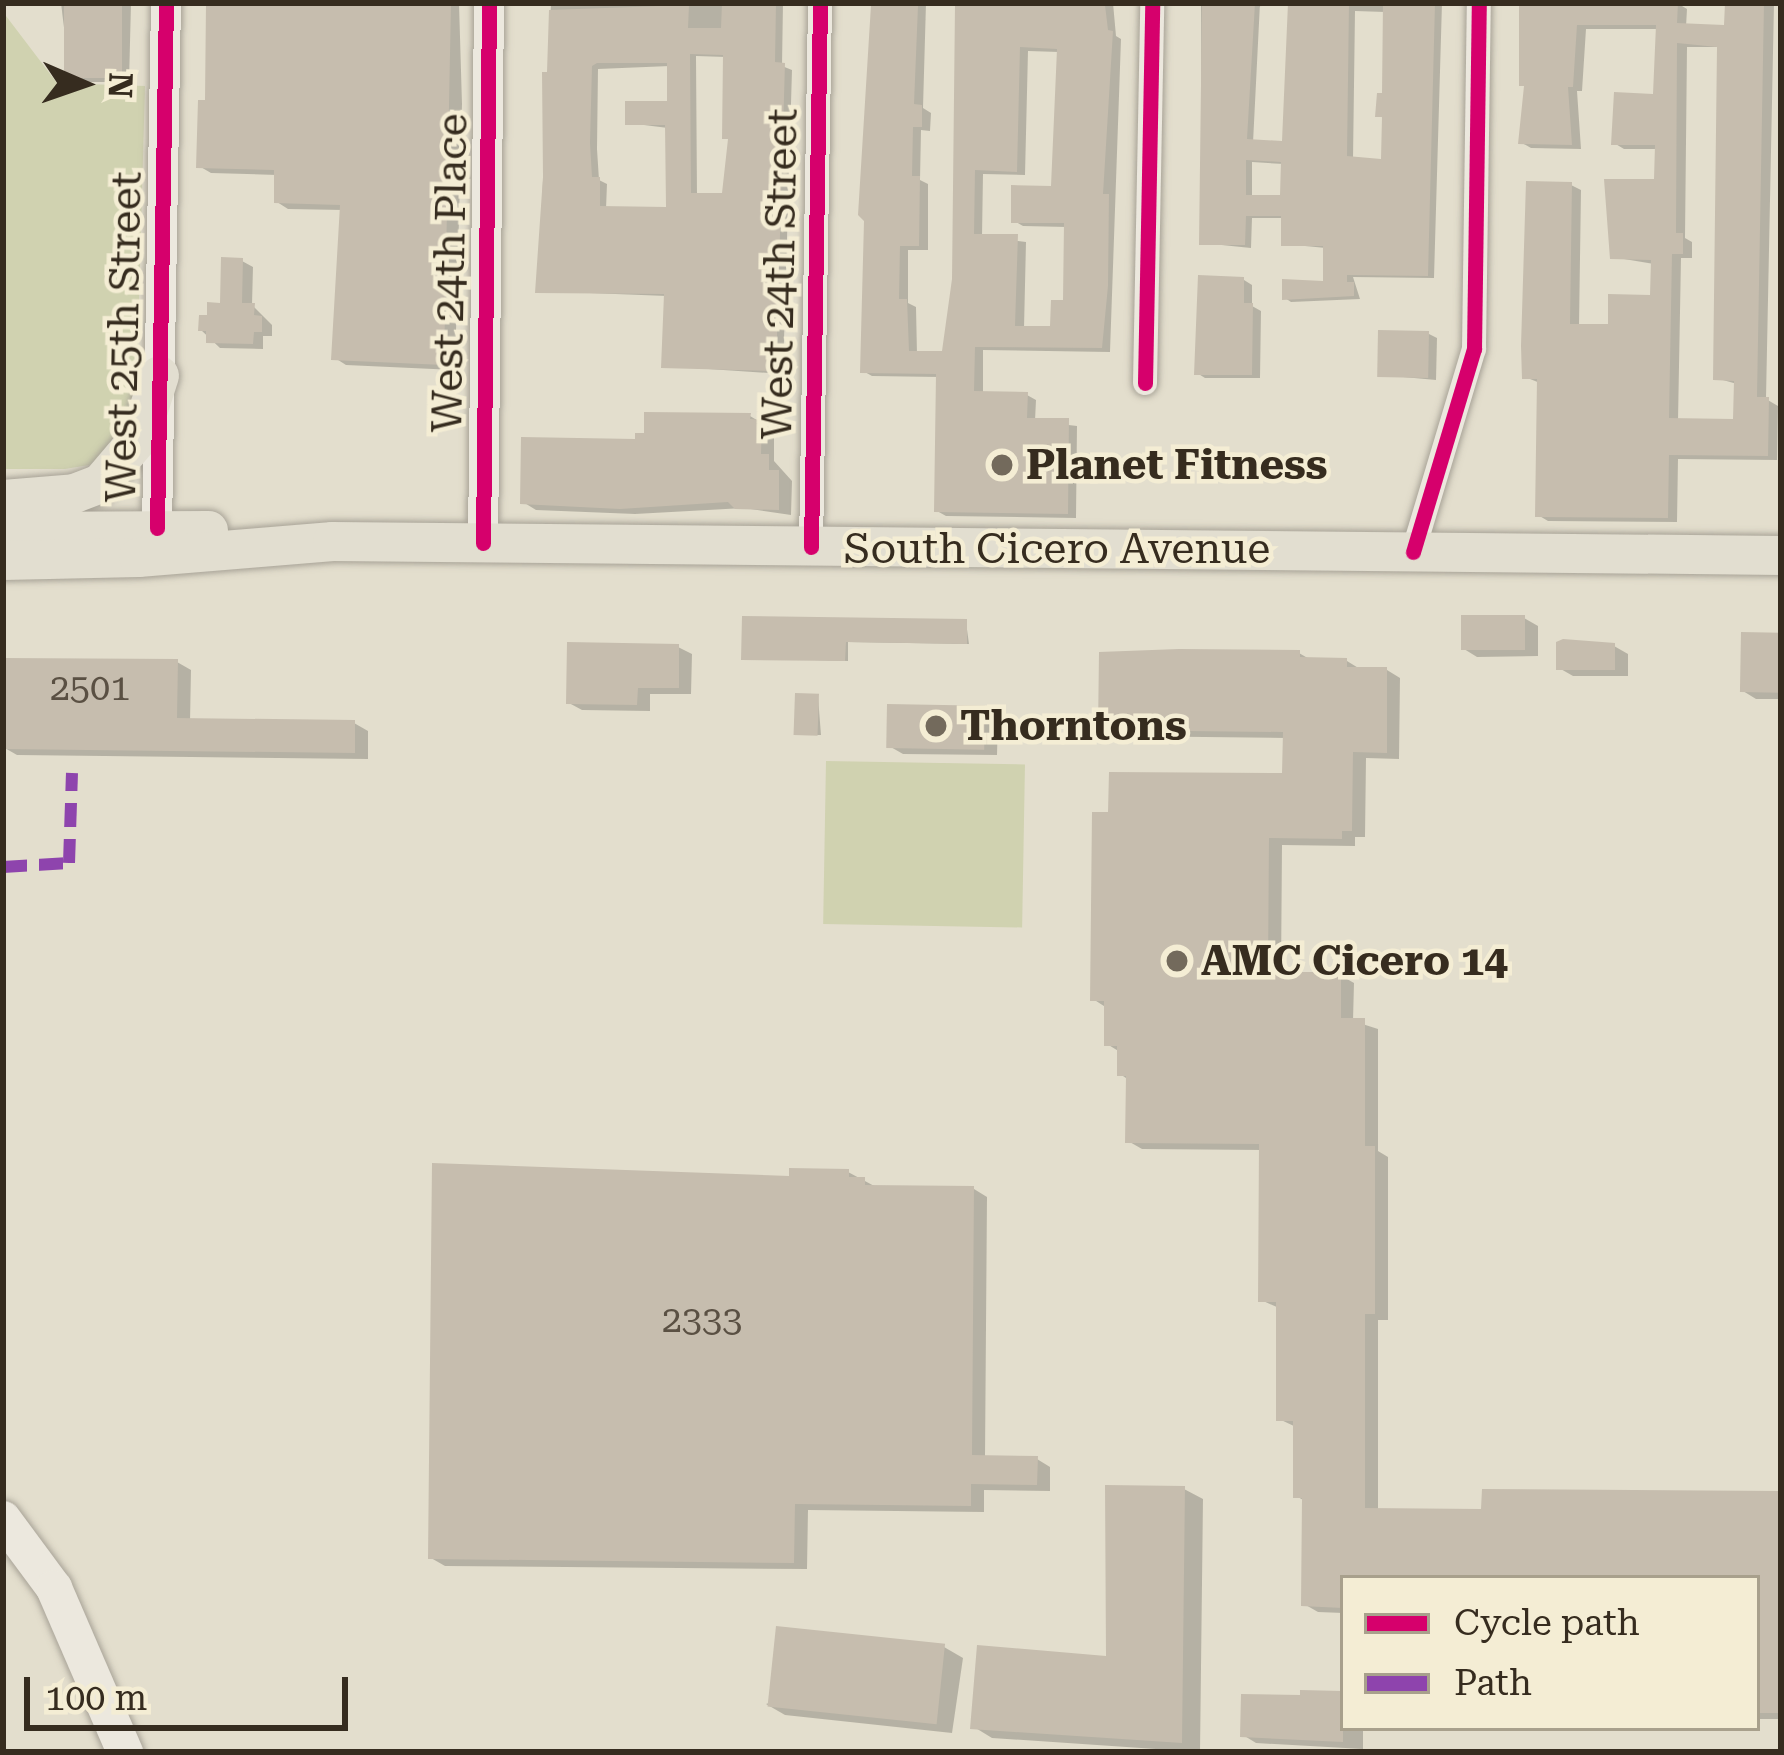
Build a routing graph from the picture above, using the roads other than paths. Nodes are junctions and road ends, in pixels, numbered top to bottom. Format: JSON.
{"nodes":[{"id":1,"x":166,"y":3,"type":"edge"},
{"id":2,"x":489,"y":3,"type":"edge"},
{"id":3,"x":820,"y":3,"type":"edge"},
{"id":4,"x":1152,"y":3,"type":"edge"},
{"id":5,"x":1479,"y":3,"type":"edge"},
{"id":6,"x":159,"y":374,"type":"junction"},
{"id":7,"x":1145,"y":383,"type":"dead end"},
{"id":8,"x":3,"y":501,"type":"edge"},
{"id":9,"x":157,"y":528,"type":"junction"},
{"id":10,"x":3,"y":532,"type":"edge"},
{"id":11,"x":332,"y":541,"type":"junction"},
{"id":12,"x":482,"y":544,"type":"junction"},
{"id":13,"x":811,"y":547,"type":"junction"},
{"id":14,"x":1413,"y":552,"type":"junction"},
{"id":15,"x":1781,"y":555,"type":"edge"},
{"id":16,"x":3,"y":560,"type":"edge"},
{"id":17,"x":3,"y":1519,"type":"edge"},
{"id":18,"x":125,"y":1752,"type":"edge"}],
"edges":[{"from":1,"to":6,"type":"street","name":"West 25th Street"},
{"from":2,"to":12,"type":"street","name":"West 24th Place"},
{"from":3,"to":13,"type":"street","name":"West 24th Street"},
{"from":4,"to":7,"type":"street"},
{"from":5,"to":14,"type":"street"},
{"from":6,"to":8,"type":"main road"},
{"from":6,"to":9,"type":"street","name":"West 25th Street"},
{"from":8,"to":9,"type":"main road"},
{"from":9,"to":10,"type":"main road","name":"South Cicero Avenue"},
{"from":9,"to":11,"type":"main road","name":"South Cicero Avenue"},
{"from":11,"to":12,"type":"main road","name":"South Cicero Avenue"},
{"from":11,"to":16,"type":"main road","name":"South Cicero Avenue"},
{"from":12,"to":13,"type":"main road","name":"South Cicero Avenue"},
{"from":13,"to":14,"type":"main road","name":"South Cicero Avenue"},
{"from":14,"to":15,"type":"main road","name":"South Cicero Avenue"},
{"from":17,"to":18,"type":"main road"}]}
